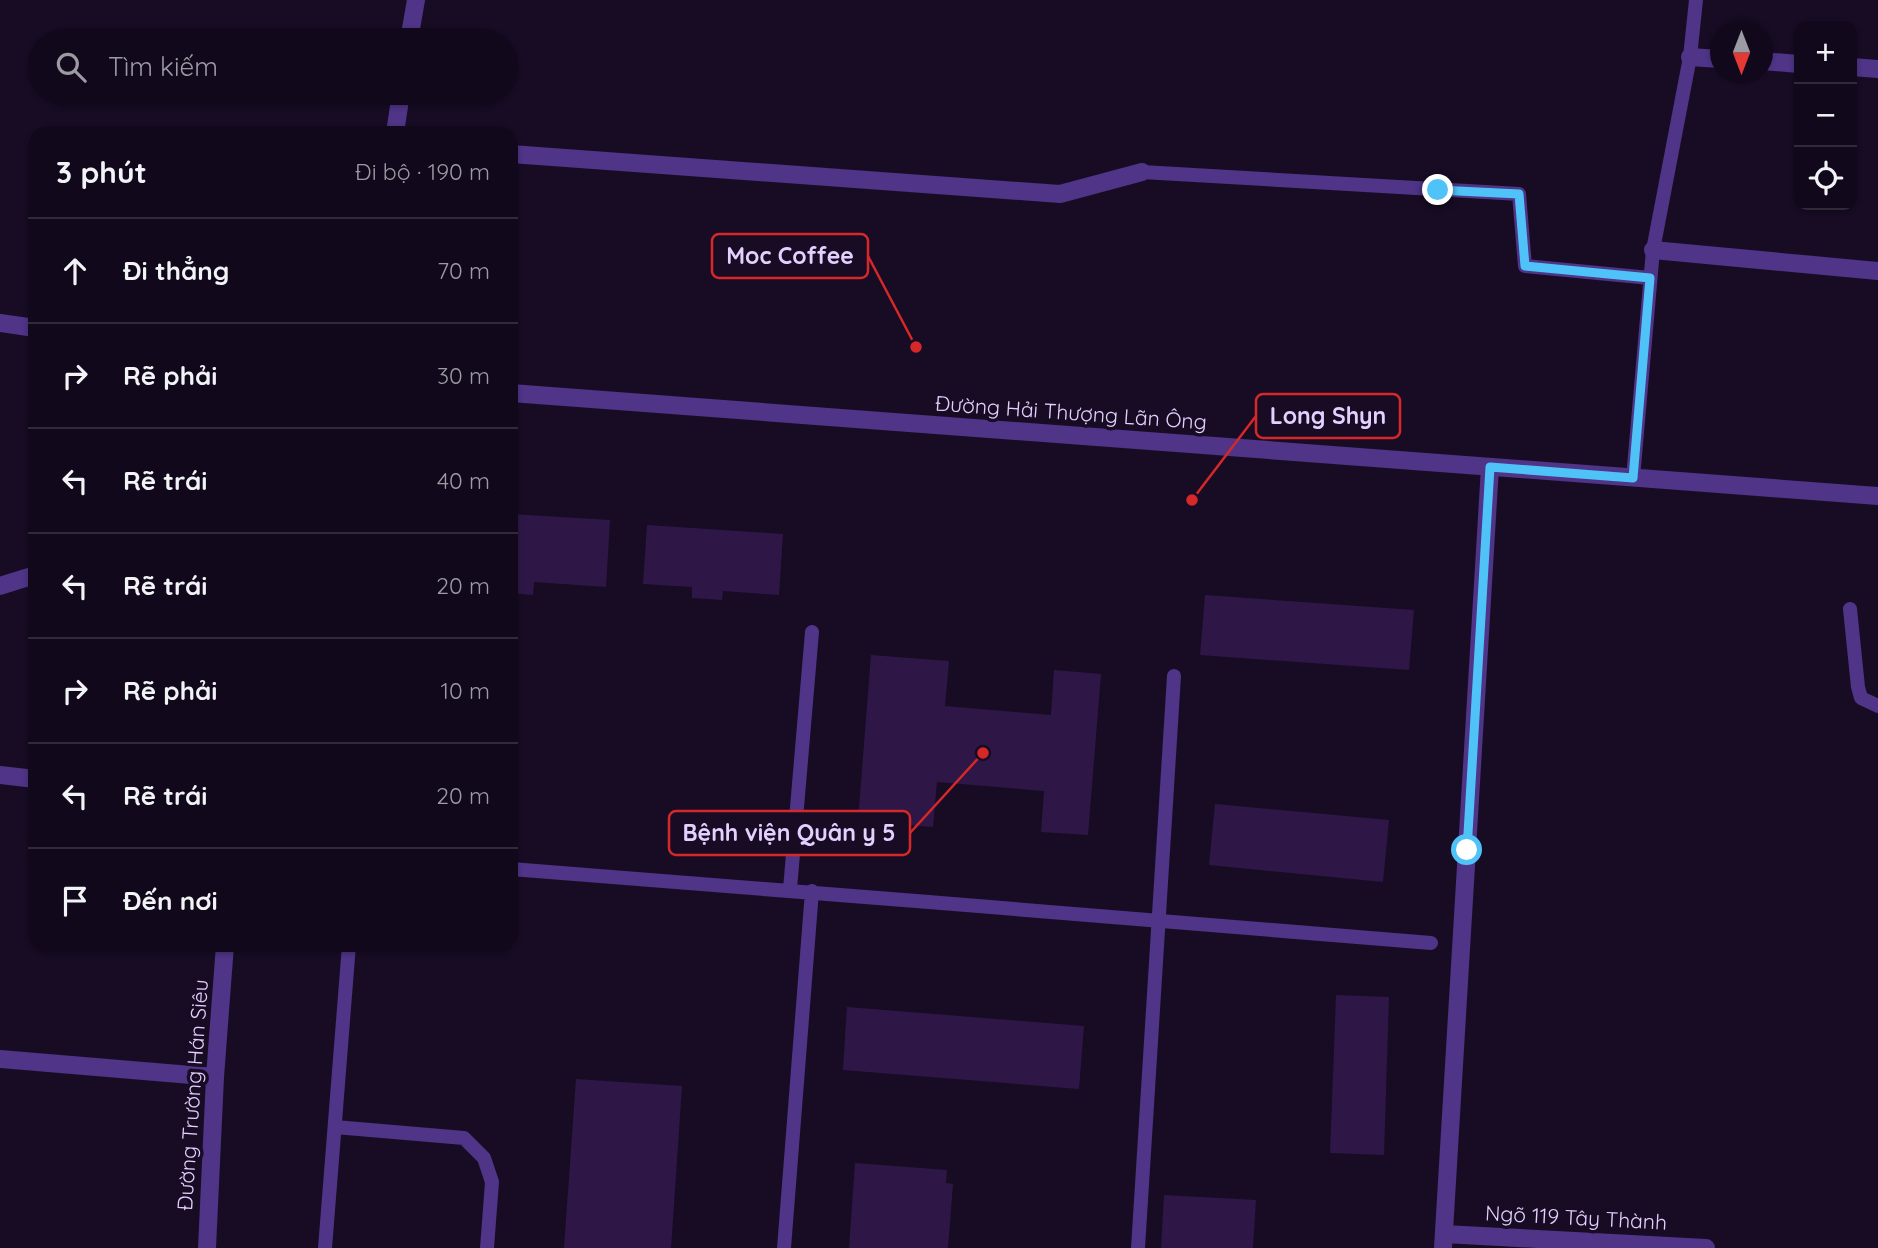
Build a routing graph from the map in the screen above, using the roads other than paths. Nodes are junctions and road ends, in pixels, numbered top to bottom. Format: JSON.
{"nodes":[{"id":1,"x":416,"y":0,"type":"edge"},
{"id":2,"x":1696,"y":0,"type":"edge"},
{"id":3,"x":412,"y":28,"type":"edge"},
{"id":4,"x":1690,"y":57,"type":"junction"},
{"id":5,"x":1710,"y":58,"type":"edge"},
{"id":6,"x":1773,"y":62,"type":"edge"},
{"id":7,"x":1794,"y":64,"type":"edge"},
{"id":8,"x":1857,"y":67,"type":"edge"},
{"id":9,"x":1878,"y":69,"type":"edge"},
{"id":10,"x":399,"y":105,"type":"edge"},
{"id":11,"x":396,"y":126,"type":"edge"},
{"id":12,"x":518,"y":155,"type":"edge"},
{"id":13,"x":1142,"y":172,"type":"joint"},
{"id":14,"x":1653,"y":250,"type":"junction"},
{"id":15,"x":1878,"y":271,"type":"edge"},
{"id":16,"x":1650,"y":278,"type":"junction"},
{"id":17,"x":0,"y":323,"type":"edge"},
{"id":18,"x":28,"y":327,"type":"edge"},
{"id":19,"x":518,"y":394,"type":"edge"},
{"id":20,"x":1490,"y":467,"type":"junction"},
{"id":21,"x":1633,"y":478,"type":"junction"},
{"id":22,"x":1878,"y":496,"type":"edge"},
{"id":23,"x":28,"y":577,"type":"edge"},
{"id":24,"x":0,"y":586,"type":"edge"},
{"id":25,"x":1850,"y":609,"type":"dead end"},
{"id":26,"x":812,"y":632,"type":"dead end"},
{"id":27,"x":1174,"y":676,"type":"dead end"},
{"id":28,"x":1878,"y":706,"type":"edge"},
{"id":29,"x":0,"y":775,"type":"edge"},
{"id":30,"x":28,"y":778,"type":"edge"},
{"id":31,"x":518,"y":870,"type":"edge"},
{"id":32,"x":790,"y":889,"type":"junction"},
{"id":33,"x":812,"y":891,"type":"junction"},
{"id":34,"x":1160,"y":923,"type":"junction"},
{"id":35,"x":1431,"y":943,"type":"dead end"},
{"id":36,"x":224,"y":952,"type":"edge"},
{"id":37,"x":348,"y":952,"type":"edge"},
{"id":38,"x":0,"y":1059,"type":"edge"},
{"id":39,"x":215,"y":1077,"type":"junction"},
{"id":40,"x":335,"y":1127,"type":"junction"},
{"id":41,"x":1444,"y":1241,"type":"edge"},
{"id":42,"x":207,"y":1248,"type":"edge"},
{"id":43,"x":325,"y":1248,"type":"edge"},
{"id":44,"x":487,"y":1248,"type":"edge"},
{"id":45,"x":784,"y":1248,"type":"edge"},
{"id":46,"x":1138,"y":1248,"type":"edge"},
{"id":47,"x":1706,"y":1248,"type":"edge"}],
"edges":[{"from":1,"to":3,"type":"street"},
{"from":2,"to":4,"type":"lane"},
{"from":4,"to":5,"type":"street"},
{"from":4,"to":14,"type":"lane"},
{"from":6,"to":7,"type":"street"},
{"from":8,"to":9,"type":"street"},
{"from":10,"to":11,"type":"street"},
{"from":12,"to":13,"type":"street"},
{"from":13,"to":16,"type":"lane"},
{"from":14,"to":15,"type":"street"},
{"from":14,"to":16,"type":"lane"},
{"from":16,"to":21,"type":"lane"},
{"from":17,"to":18,"type":"street"},
{"from":19,"to":20,"type":"street","name":"Đường Hải Thượng Lãn Ông"},
{"from":20,"to":21,"type":"street","name":"Đường Hải Thượng Lãn Ông"},
{"from":20,"to":41,"type":"street"},
{"from":21,"to":22,"type":"street","name":"Đường Hải Thượng Lãn Ông"},
{"from":23,"to":24,"type":"street"},
{"from":25,"to":28,"type":"lane"},
{"from":26,"to":32,"type":"lane"},
{"from":27,"to":34,"type":"lane"},
{"from":29,"to":30,"type":"street"},
{"from":31,"to":32,"type":"lane"},
{"from":32,"to":33,"type":"lane"},
{"from":33,"to":34,"type":"lane"},
{"from":33,"to":45,"type":"lane"},
{"from":34,"to":35,"type":"lane"},
{"from":34,"to":46,"type":"lane"},
{"from":36,"to":39,"type":"street","name":"Đường Trường Hán Siêu"},
{"from":37,"to":40,"type":"lane"},
{"from":38,"to":39,"type":"street"},
{"from":39,"to":42,"type":"street","name":"Đường Trường Hán Siêu"},
{"from":40,"to":43,"type":"lane"},
{"from":40,"to":44,"type":"lane"},
{"from":41,"to":47,"type":"street","name":"Ngõ 119 Tây Thành"}]}
